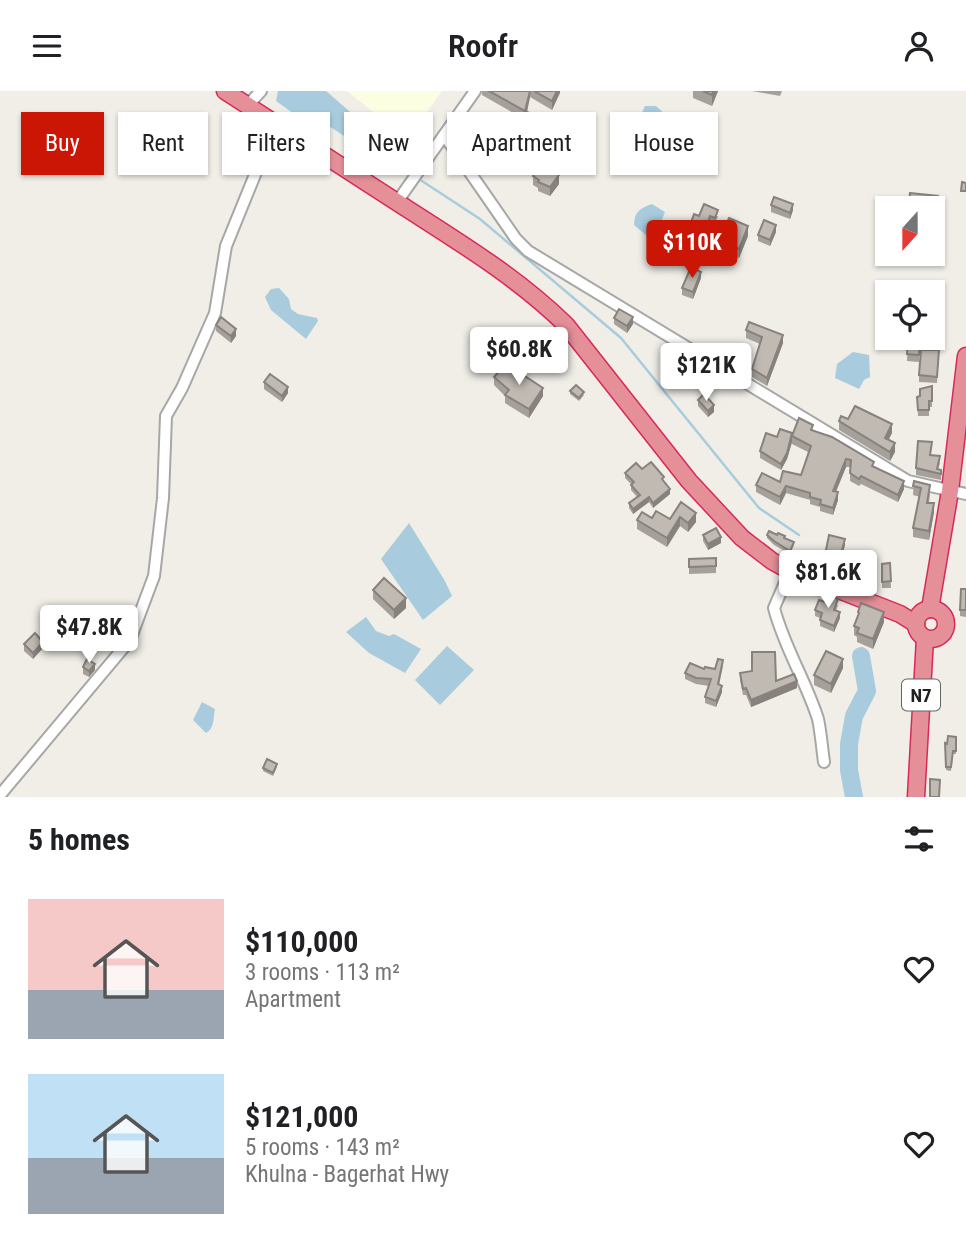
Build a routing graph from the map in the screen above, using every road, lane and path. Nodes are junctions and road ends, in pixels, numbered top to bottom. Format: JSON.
{"nodes":[{"id":1,"x":225,"y":91,"type":"edge"},
{"id":2,"x":261,"y":91,"type":"edge"},
{"id":3,"x":475,"y":91,"type":"edge"},
{"id":4,"x":248,"y":106,"type":"junction"},
{"id":5,"x":258,"y":112,"type":"edge"},
{"id":6,"x":444,"y":135,"type":"junction"},
{"id":7,"x":330,"y":158,"type":"edge"},
{"id":8,"x":255,"y":175,"type":"edge"},
{"id":9,"x":397,"y":202,"type":"junction"},
{"id":10,"x":966,"y":356,"type":"edge"},
{"id":11,"x":958,"y":492,"type":"edge"},
{"id":12,"x":790,"y":571,"type":"junction"},
{"id":13,"x":926,"y":622,"type":"junction"},
{"id":14,"x":824,"y":762,"type":"dead end"},
{"id":15,"x":0,"y":795,"type":"edge"},
{"id":16,"x":916,"y":797,"type":"edge"}],
"edges":[{"from":1,"to":4,"type":"highway"},
{"from":2,"to":4,"type":"street"},
{"from":3,"to":6,"type":"street"},
{"from":4,"to":5,"type":"highway"},
{"from":6,"to":9,"type":"street"},
{"from":6,"to":11,"type":"street"},
{"from":7,"to":9,"type":"highway"},
{"from":8,"to":15,"type":"street"},
{"from":9,"to":12,"type":"highway"},
{"from":10,"to":11,"type":"highway"},
{"from":11,"to":13,"type":"highway"},
{"from":12,"to":13,"type":"highway"},
{"from":12,"to":14,"type":"street"},
{"from":13,"to":16,"type":"highway","number":"N7"}]}
